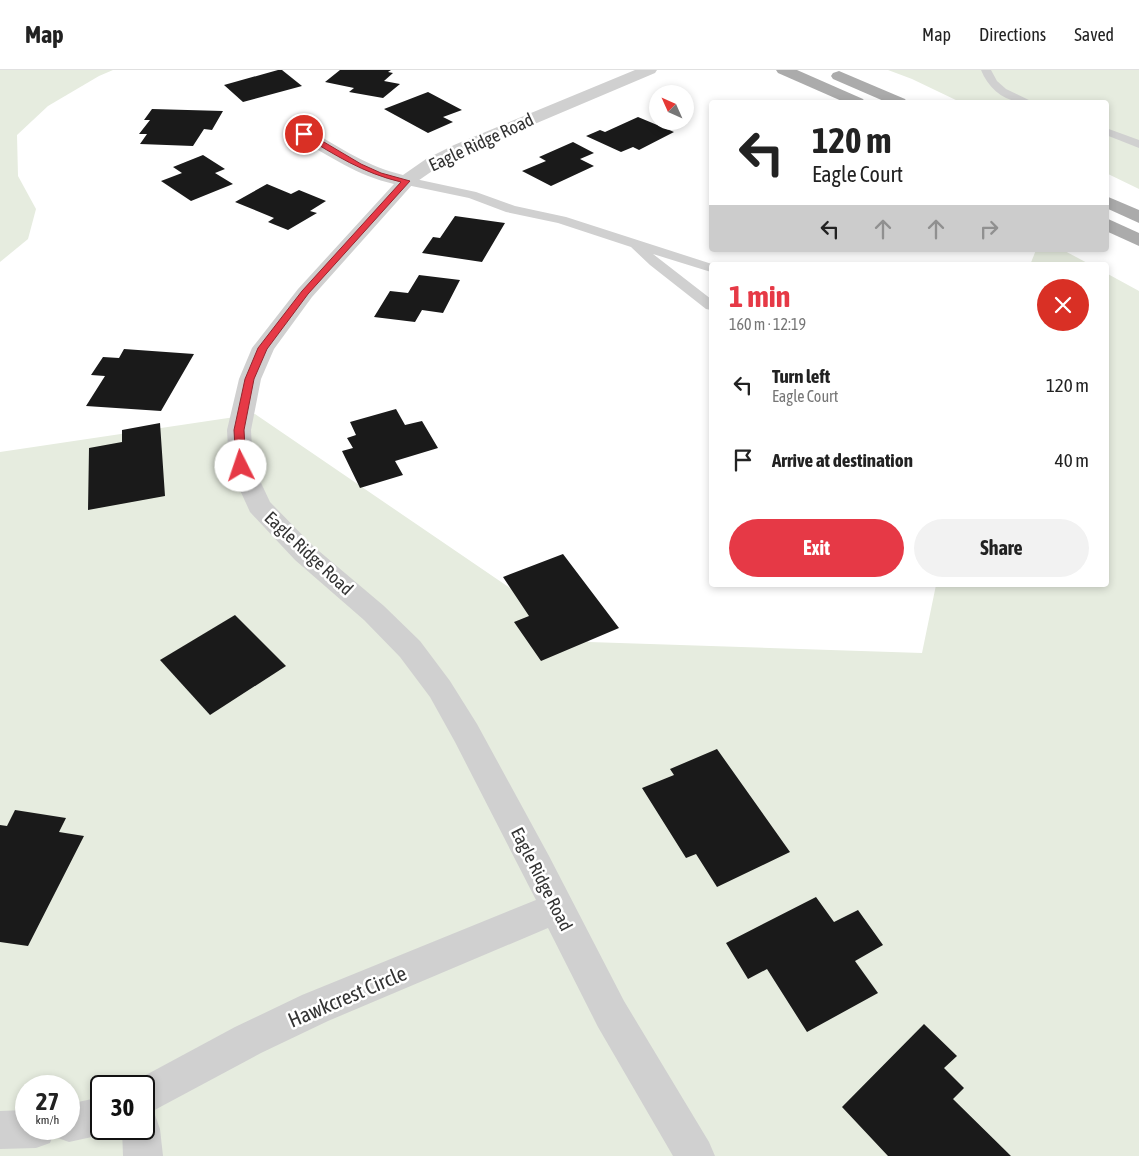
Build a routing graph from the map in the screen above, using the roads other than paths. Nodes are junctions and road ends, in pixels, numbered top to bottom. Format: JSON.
{"nodes":[{"id":1,"x":648,"y":70,"type":"edge"},
{"id":2,"x":784,"y":70,"type":"edge"},
{"id":3,"x":827,"y":70,"type":"edge"},
{"id":4,"x":986,"y":70,"type":"edge"},
{"id":5,"x":852,"y":100,"type":"edge"},
{"id":6,"x":894,"y":100,"type":"edge"},
{"id":7,"x":1021,"y":100,"type":"edge"},
{"id":8,"x":1109,"y":132,"type":"edge"},
{"id":9,"x":304,"y":134,"type":"dead end"},
{"id":10,"x":1139,"y":144,"type":"edge"},
{"id":11,"x":406,"y":181,"type":"junction"},
{"id":12,"x":1109,"y":202,"type":"edge"},
{"id":13,"x":1139,"y":217,"type":"edge"},
{"id":14,"x":1109,"y":225,"type":"edge"},
{"id":15,"x":1139,"y":240,"type":"edge"},
{"id":16,"x":635,"y":243,"type":"junction"},
{"id":17,"x":709,"y":267,"type":"edge"},
{"id":18,"x":709,"y":304,"type":"edge"},
{"id":19,"x":556,"y":908,"type":"junction"},
{"id":20,"x":155,"y":1090,"type":"edge"},
{"id":21,"x":0,"y":1130,"type":"edge"},
{"id":22,"x":15,"y":1130,"type":"edge"},
{"id":23,"x":142,"y":1140,"type":"edge"},
{"id":24,"x":144,"y":1156,"type":"edge"},
{"id":25,"x":695,"y":1156,"type":"edge"}],
"edges":[{"from":1,"to":11,"type":"street","name":"Eagle Ridge Road"},
{"from":2,"to":5,"type":"main road"},
{"from":3,"to":6,"type":"main road"},
{"from":4,"to":7,"type":"lane"},
{"from":8,"to":10,"type":"lane"},
{"from":9,"to":11,"type":"street"},
{"from":11,"to":16,"type":"lane"},
{"from":11,"to":19,"type":"street","name":"Eagle Ridge Road"},
{"from":12,"to":13,"type":"main road"},
{"from":14,"to":15,"type":"main road"},
{"from":16,"to":17,"type":"lane"},
{"from":16,"to":18,"type":"lane"},
{"from":19,"to":20,"type":"street","name":"Hawkcrest Circle"},
{"from":19,"to":25,"type":"street","name":"Eagle Ridge Road"},
{"from":21,"to":22,"type":"street"},
{"from":23,"to":24,"type":"street"}]}
